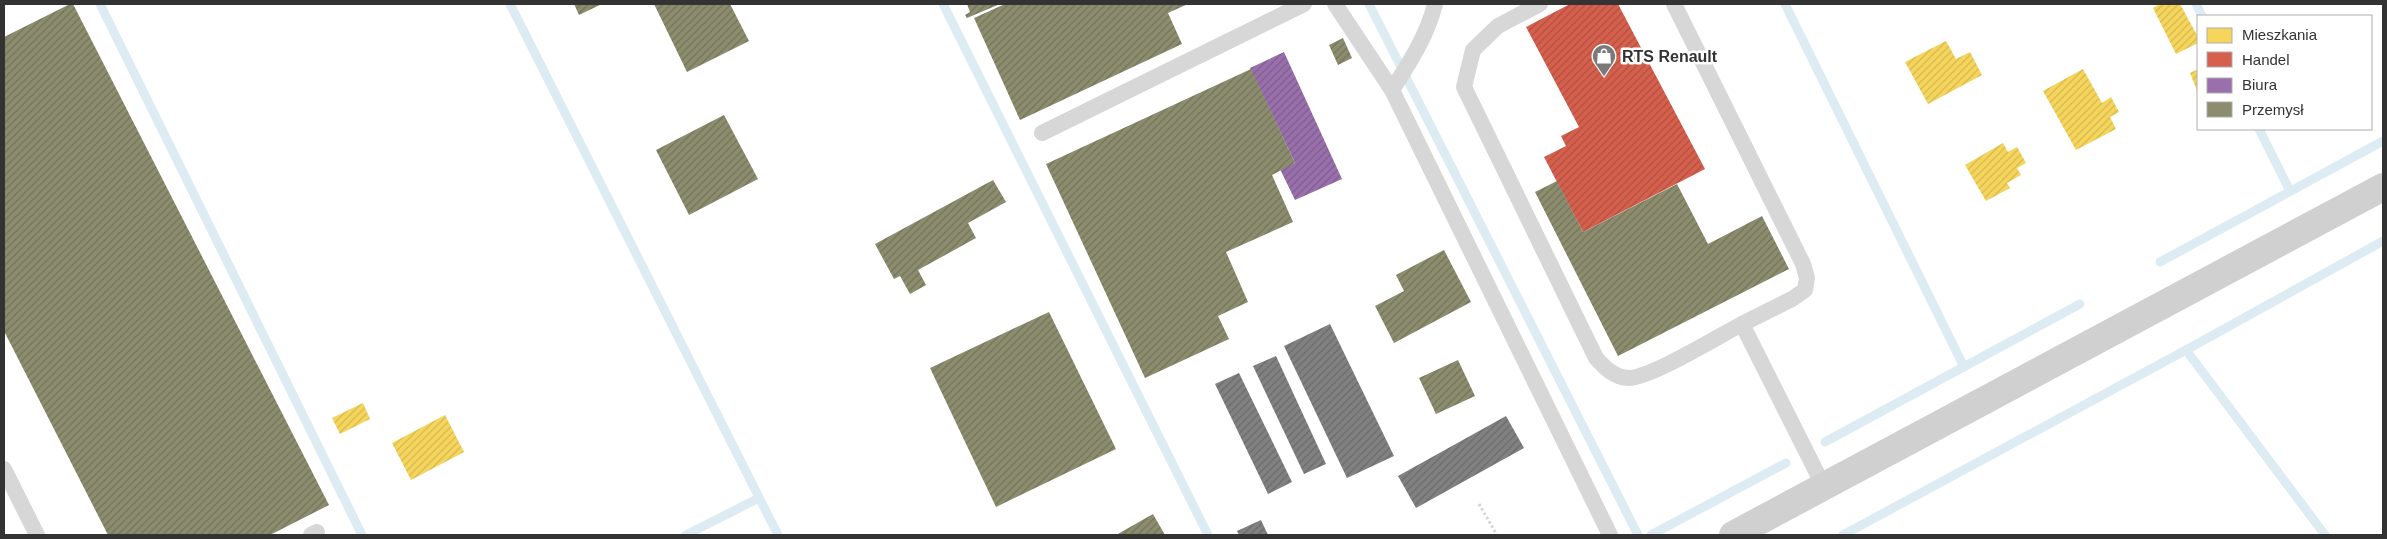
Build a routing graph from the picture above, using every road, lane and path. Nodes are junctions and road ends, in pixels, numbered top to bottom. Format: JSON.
{"nodes":[{"id":1,"x":1304,"y":4,"type":"edge"},
{"id":2,"x":1335,"y":4,"type":"edge"},
{"id":3,"x":1435,"y":4,"type":"edge"},
{"id":4,"x":1540,"y":4,"type":"edge"},
{"id":5,"x":1674,"y":4,"type":"edge"},
{"id":6,"x":1392,"y":90,"type":"junction"},
{"id":7,"x":1042,"y":133,"type":"dead end"},
{"id":8,"x":2383,"y":187,"type":"edge"},
{"id":9,"x":1742,"y":324,"type":"junction"},
{"id":10,"x":4,"y":469,"type":"edge"},
{"id":11,"x":1824,"y":487,"type":"junction"},
{"id":12,"x":1479,"y":504,"type":"dead end"},
{"id":13,"x":37,"y":535,"type":"edge"},
{"id":14,"x":1497,"y":535,"type":"edge"},
{"id":15,"x":1610,"y":535,"type":"edge"},
{"id":16,"x":1733,"y":535,"type":"edge"}],
"edges":[{"from":1,"to":7,"type":"lane"},
{"from":2,"to":6,"type":"lane"},
{"from":3,"to":6,"type":"lane"},
{"from":4,"to":9,"type":"lane"},
{"from":5,"to":9,"type":"lane"},
{"from":6,"to":15,"type":"lane"},
{"from":8,"to":11,"type":"main road"},
{"from":9,"to":11,"type":"lane"},
{"from":10,"to":13,"type":"lane"},
{"from":11,"to":16,"type":"main road"},
{"from":12,"to":14,"type":"path"}]}
